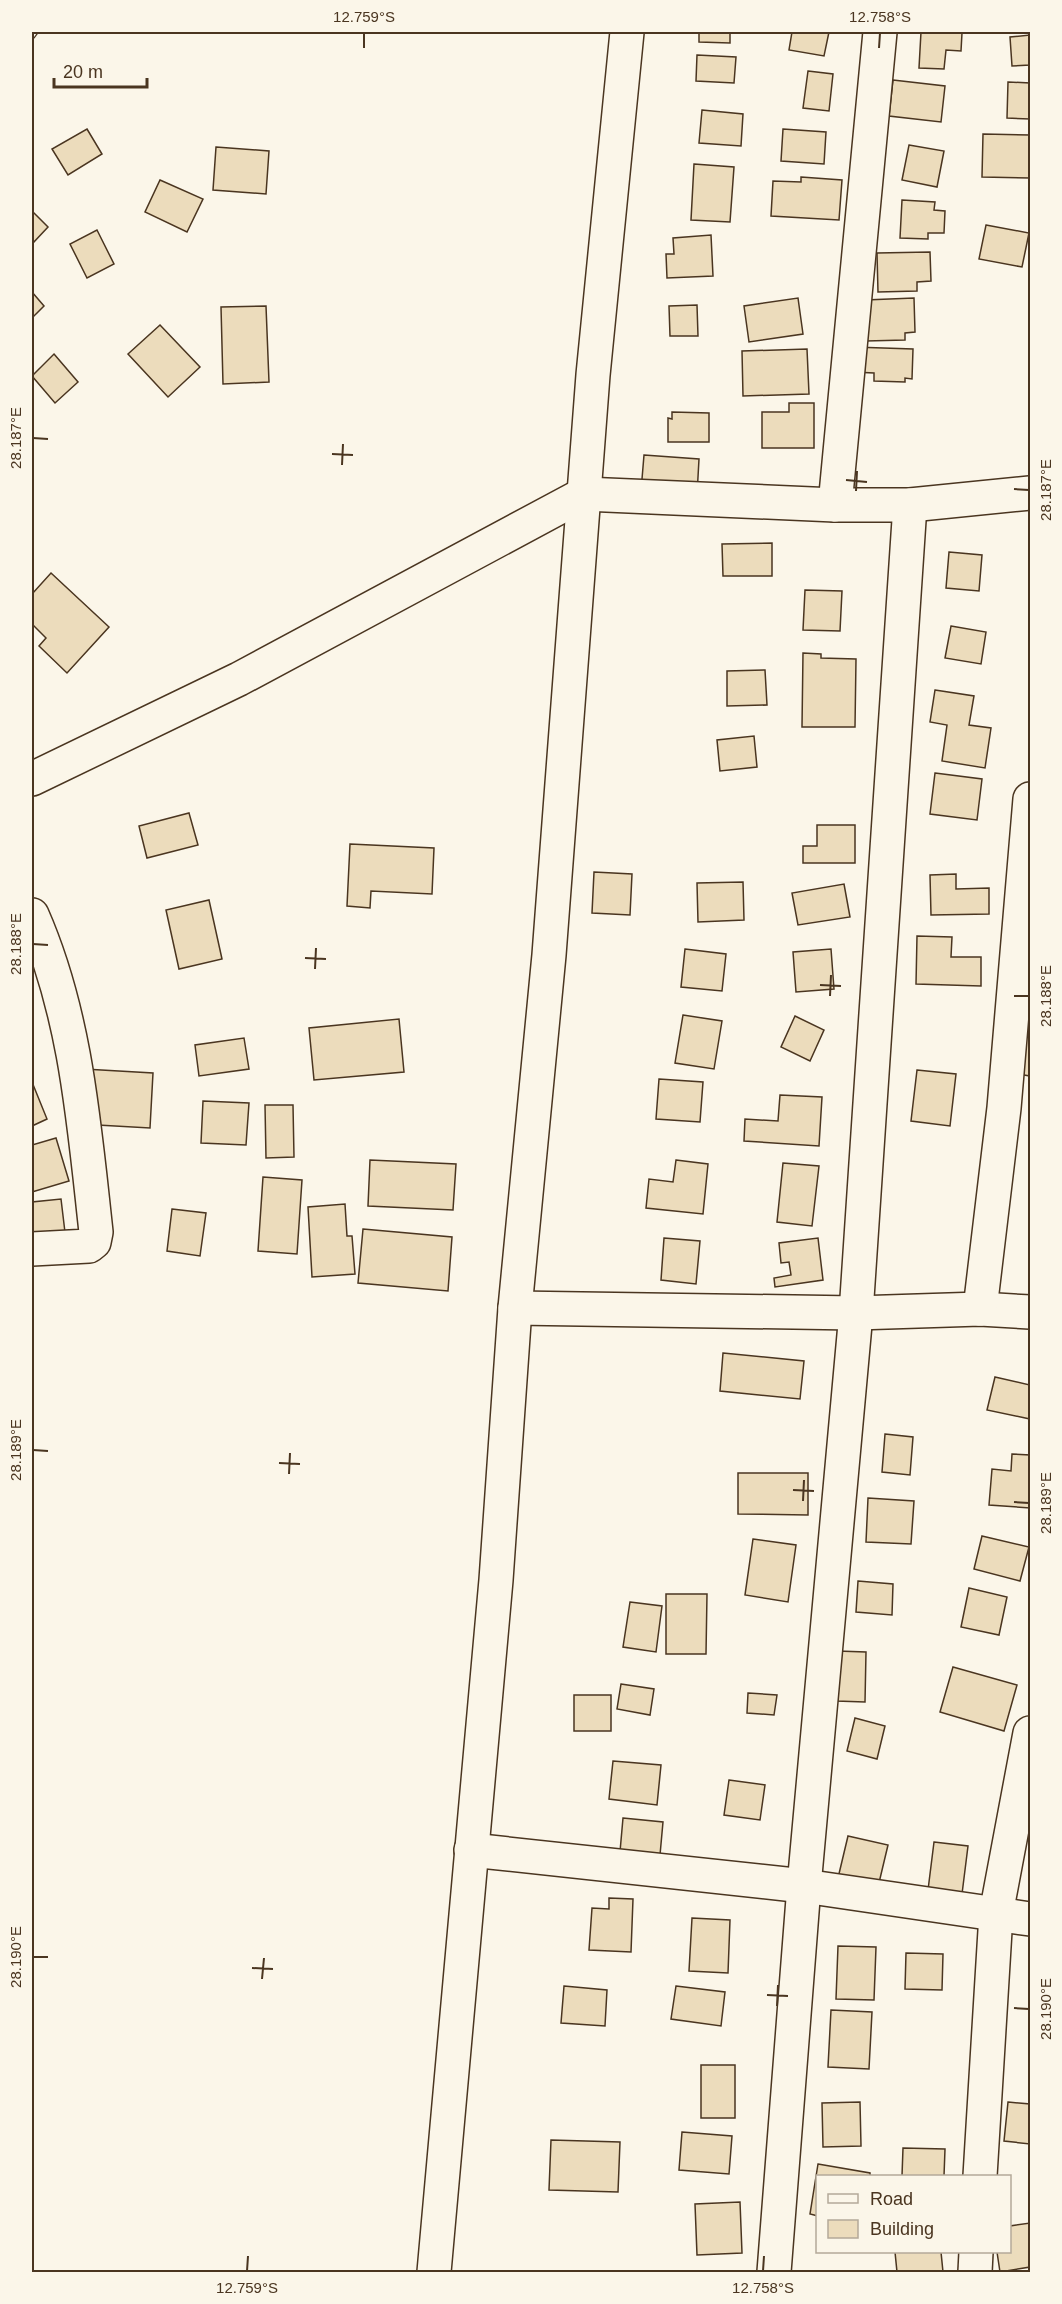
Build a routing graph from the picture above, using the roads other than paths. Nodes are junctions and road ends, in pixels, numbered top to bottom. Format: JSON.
{"nodes":[{"id":1,"x":627,"y":32,"type":"edge"},
{"id":2,"x":880,"y":32,"type":"edge"},
{"id":3,"x":1030,"y":493,"type":"edge"},
{"id":4,"x":584,"y":494,"type":"junction"},
{"id":5,"x":835,"y":505,"type":"junction"},
{"id":6,"x":910,"y":505,"type":"junction"},
{"id":7,"x":32,"y":779,"type":"edge"},
{"id":8,"x":1030,"y":799,"type":"edge"},
{"id":9,"x":32,"y":915,"type":"edge"},
{"id":10,"x":32,"y":1249,"type":"edge"},
{"id":11,"x":515,"y":1308,"type":"junction"},
{"id":12,"x":980,"y":1309,"type":"junction"},
{"id":13,"x":1030,"y":1312,"type":"edge"},
{"id":14,"x":856,"y":1313,"type":"junction"},
{"id":15,"x":1030,"y":1733,"type":"edge"},
{"id":16,"x":471,"y":1850,"type":"junction"},
{"id":17,"x":804,"y":1886,"type":"junction"},
{"id":18,"x":996,"y":1914,"type":"junction"},
{"id":19,"x":1030,"y":1919,"type":"edge"},
{"id":20,"x":980,"y":2175,"type":"edge"},
{"id":21,"x":976,"y":2253,"type":"edge"},
{"id":22,"x":434,"y":2272,"type":"edge"},
{"id":23,"x":774,"y":2272,"type":"edge"},
{"id":24,"x":975,"y":2272,"type":"edge"}],
"edges":[{"from":1,"to":4,"type":"street"},
{"from":2,"to":5,"type":"street"},
{"from":3,"to":6,"type":"street"},
{"from":4,"to":5,"type":"street"},
{"from":4,"to":7,"type":"street"},
{"from":4,"to":11,"type":"street"},
{"from":5,"to":6,"type":"street"},
{"from":6,"to":14,"type":"street"},
{"from":8,"to":12,"type":"street"},
{"from":9,"to":10,"type":"street"},
{"from":11,"to":14,"type":"street"},
{"from":11,"to":16,"type":"street"},
{"from":12,"to":13,"type":"street"},
{"from":12,"to":14,"type":"street"},
{"from":14,"to":17,"type":"street"},
{"from":15,"to":18,"type":"street"},
{"from":16,"to":17,"type":"street"},
{"from":16,"to":22,"type":"street"},
{"from":17,"to":18,"type":"street"},
{"from":17,"to":23,"type":"street"},
{"from":18,"to":19,"type":"street"},
{"from":18,"to":20,"type":"street"},
{"from":21,"to":24,"type":"street"}]}
